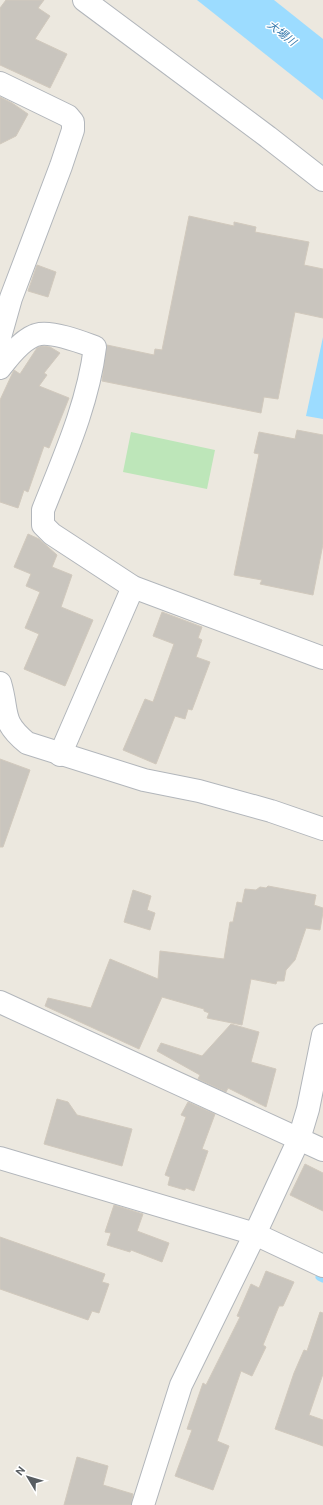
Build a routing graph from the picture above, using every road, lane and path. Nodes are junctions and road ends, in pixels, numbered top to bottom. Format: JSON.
{"nodes":[{"id":1,"x":84,"y":0,"type":"edge"},
{"id":2,"x":0,"y":83,"type":"edge"},
{"id":3,"x":323,"y":180,"type":"edge"},
{"id":4,"x":3,"y":364,"type":"edge"},
{"id":5,"x":134,"y":587,"type":"junction"},
{"id":6,"x":323,"y":658,"type":"edge"},
{"id":7,"x":0,"y":683,"type":"edge"},
{"id":8,"x":3,"y":724,"type":"edge"},
{"id":9,"x":60,"y":754,"type":"junction"},
{"id":10,"x":323,"y":829,"type":"edge"},
{"id":11,"x":0,"y":1002,"type":"edge"},
{"id":12,"x":323,"y":1035,"type":"edge"},
{"id":13,"x":299,"y":1139,"type":"junction"},
{"id":14,"x":323,"y":1150,"type":"edge"},
{"id":15,"x":0,"y":1158,"type":"edge"},
{"id":16,"x":255,"y":1234,"type":"junction"},
{"id":17,"x":323,"y":1266,"type":"edge"},
{"id":18,"x":143,"y":1505,"type":"edge"}],
"edges":[{"from":1,"to":3,"type":"street"},
{"from":2,"to":4,"type":"street"},
{"from":4,"to":5,"type":"street"},
{"from":5,"to":6,"type":"street"},
{"from":5,"to":9,"type":"street"},
{"from":7,"to":8,"type":"street"},
{"from":8,"to":9,"type":"street"},
{"from":9,"to":10,"type":"street"},
{"from":11,"to":13,"type":"street"},
{"from":12,"to":13,"type":"street"},
{"from":13,"to":14,"type":"street"},
{"from":13,"to":16,"type":"street"},
{"from":15,"to":16,"type":"street"},
{"from":16,"to":17,"type":"street"},
{"from":16,"to":18,"type":"street"}]}
